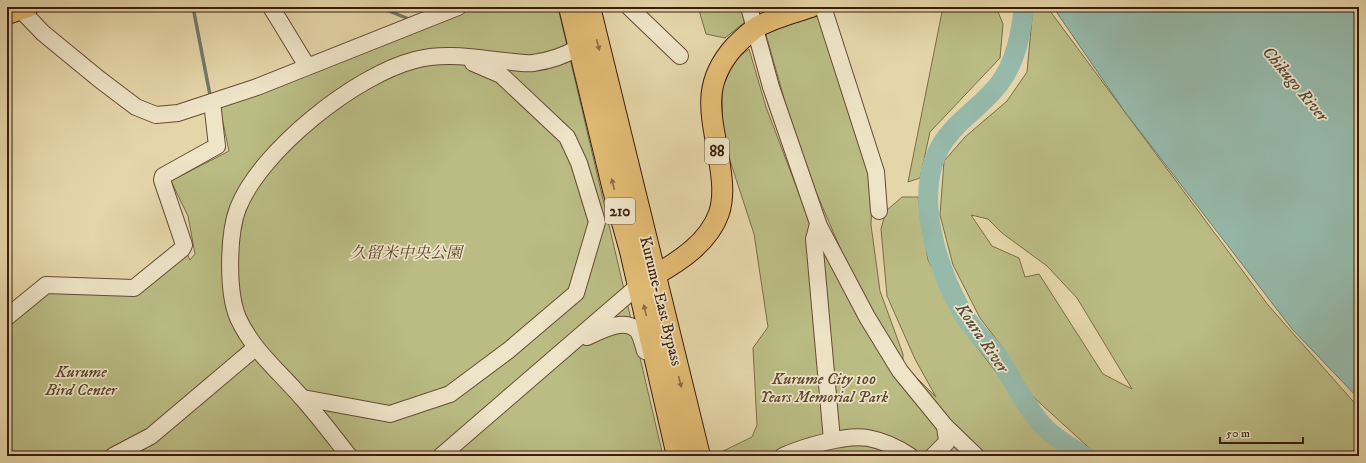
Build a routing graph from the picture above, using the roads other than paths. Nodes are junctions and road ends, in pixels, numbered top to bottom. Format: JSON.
{"nodes":[{"id":1,"x":271,"y":7,"type":"edge"},
{"id":2,"x":458,"y":7,"type":"edge"},
{"id":3,"x":570,"y":7,"type":"edge"},
{"id":4,"x":589,"y":7,"type":"edge"},
{"id":5,"x":629,"y":7,"type":"edge"},
{"id":6,"x":749,"y":7,"type":"edge"},
{"id":7,"x":813,"y":8,"type":"edge"},
{"id":8,"x":18,"y":10,"type":"edge"},
{"id":9,"x":762,"y":25,"type":"junction"},
{"id":10,"x":579,"y":47,"type":"junction"},
{"id":11,"x":448,"y":56,"type":"junction"},
{"id":12,"x":680,"y":56,"type":"dead end"},
{"id":13,"x":307,"y":66,"type":"junction"},
{"id":14,"x":212,"y":102,"type":"junction"},
{"id":15,"x":879,"y":211,"type":"dead end"},
{"id":16,"x":818,"y":224,"type":"junction"},
{"id":17,"x":647,"y":280,"type":"junction"},
{"id":18,"x":7,"y":317,"type":"edge"},
{"id":19,"x":571,"y":344,"type":"junction"},
{"id":20,"x":255,"y":348,"type":"junction"},
{"id":21,"x":303,"y":398,"type":"junction"},
{"id":22,"x":668,"y":416,"type":"junction"},
{"id":23,"x":945,"y":426,"type":"junction"},
{"id":24,"x":832,"y":440,"type":"junction"},
{"id":25,"x":113,"y":456,"type":"edge"},
{"id":26,"x":349,"y":456,"type":"edge"},
{"id":27,"x":441,"y":456,"type":"edge"},
{"id":28,"x":678,"y":456,"type":"edge"},
{"id":29,"x":698,"y":456,"type":"edge"},
{"id":30,"x":783,"y":456,"type":"edge"},
{"id":31,"x":910,"y":456,"type":"edge"},
{"id":32,"x":933,"y":456,"type":"edge"},
{"id":33,"x":976,"y":456,"type":"edge"}],
"edges":[{"from":1,"to":13,"type":"street"},
{"from":2,"to":13,"type":"street"},
{"from":3,"to":10,"type":"highway","name":"Kurume-East Bypass","number":"210"},
{"from":4,"to":17,"type":"highway","name":"Kurume-East Bypass","number":"210","one_way":true},
{"from":5,"to":12,"type":"street"},
{"from":6,"to":9,"type":"street"},
{"from":7,"to":9,"type":"main road","number":"88"},
{"from":7,"to":15,"type":"street"},
{"from":8,"to":14,"type":"street"},
{"from":9,"to":16,"type":"street"},
{"from":9,"to":17,"type":"main road","number":"88"},
{"from":10,"to":11,"type":"street"},
{"from":17,"to":10,"type":"highway","name":"Kurume-East Bypass","number":"210","one_way":true},
{"from":11,"to":20,"type":"street"},
{"from":11,"to":21,"type":"street"},
{"from":13,"to":14,"type":"street"},
{"from":14,"to":18,"type":"street"},
{"from":16,"to":23,"type":"street"},
{"from":16,"to":24,"type":"street"},
{"from":17,"to":19,"type":"street"},
{"from":22,"to":17,"type":"highway","name":"Kurume-East Bypass","number":"210","one_way":true},
{"from":17,"to":29,"type":"highway","name":"Kurume-East Bypass","number":"210","one_way":true},
{"from":19,"to":22,"type":"street"},
{"from":19,"to":27,"type":"street"},
{"from":20,"to":21,"type":"street"},
{"from":20,"to":25,"type":"street"},
{"from":21,"to":26,"type":"street"},
{"from":22,"to":28,"type":"highway","name":"Kurume-East Bypass","number":"210"},
{"from":23,"to":32,"type":"street"},
{"from":23,"to":33,"type":"street"},
{"from":24,"to":30,"type":"street"},
{"from":24,"to":31,"type":"street"}]}
